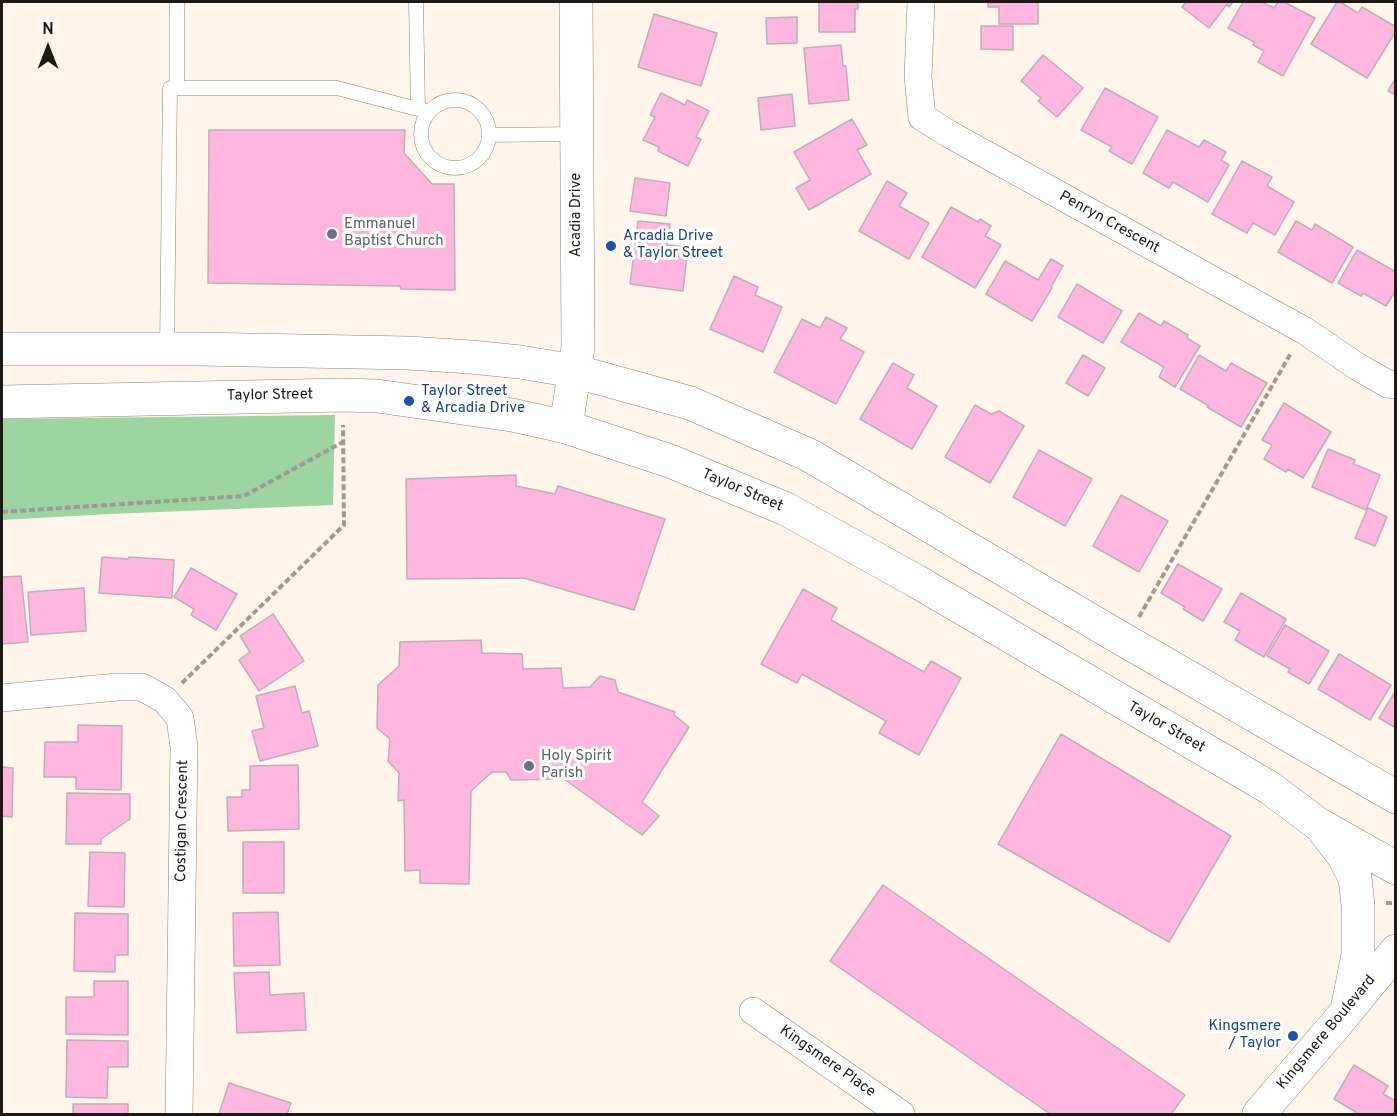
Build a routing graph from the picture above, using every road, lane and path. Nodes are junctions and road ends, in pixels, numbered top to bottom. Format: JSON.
{"nodes":[{"id":1,"x":177,"y":2,"type":"edge"},
{"id":2,"x":416,"y":2,"type":"edge"},
{"id":3,"x":576,"y":2,"type":"edge"},
{"id":4,"x":921,"y":2,"type":"edge"},
{"id":5,"x":177,"y":87,"type":"junction"},
{"id":6,"x":423,"y":111,"type":"junction"},
{"id":7,"x":577,"y":134,"type":"junction"},
{"id":8,"x":489,"y":135,"type":"junction"},
{"id":9,"x":2,"y":349,"type":"edge"},
{"id":10,"x":167,"y":349,"type":"junction"},
{"id":11,"x":1288,"y":359,"type":"dead end"},
{"id":12,"x":574,"y":371,"type":"junction"},
{"id":13,"x":1395,"y":385,"type":"edge"},
{"id":14,"x":2,"y":402,"type":"edge"},
{"id":15,"x":343,"y":423,"type":"dead end"},
{"id":16,"x":566,"y":427,"type":"junction"},
{"id":17,"x":343,"y":442,"type":"junction"},
{"id":18,"x":2,"y":512,"type":"edge"},
{"id":19,"x":1139,"y":617,"type":"dead end"},
{"id":20,"x":205,"y":661,"type":"dead end"},
{"id":21,"x":2,"y":698,"type":"edge"},
{"id":22,"x":1395,"y":797,"type":"edge"},
{"id":23,"x":1318,"y":824,"type":"junction"},
{"id":24,"x":1395,"y":868,"type":"edge"},
{"id":25,"x":1395,"y":951,"type":"edge"},
{"id":26,"x":1347,"y":1010,"type":"junction"},
{"id":27,"x":753,"y":1011,"type":"dead end"},
{"id":28,"x":179,"y":1114,"type":"edge"},
{"id":29,"x":901,"y":1114,"type":"edge"},
{"id":30,"x":1259,"y":1114,"type":"edge"}],
"edges":[{"from":1,"to":5,"type":"lane"},
{"from":2,"to":6,"type":"lane"},
{"from":3,"to":7,"type":"main road","name":"Acadia Drive"},
{"from":4,"to":13,"type":"street","name":"Penryn Crescent"},
{"from":5,"to":6,"type":"lane"},
{"from":5,"to":10,"type":"lane"},
{"from":6,"to":8,"type":"lane"},
{"from":6,"to":8,"type":"lane"},
{"from":7,"to":8,"type":"lane"},
{"from":7,"to":12,"type":"main road","name":"Acadia Drive"},
{"from":9,"to":10,"type":"main road"},
{"from":10,"to":12,"type":"main road"},
{"from":11,"to":19,"type":"path"},
{"from":12,"to":16,"type":"main road","name":"Acadia Drive"},
{"from":12,"to":22,"type":"main road"},
{"from":14,"to":16,"type":"main road","name":"Taylor Street"},
{"from":15,"to":17,"type":"path"},
{"from":16,"to":23,"type":"main road","name":"Taylor Street"},
{"from":17,"to":18,"type":"path"},
{"from":17,"to":20,"type":"path"},
{"from":21,"to":28,"type":"street","name":"Costigan Crescent"},
{"from":23,"to":24,"type":"main road","name":"Taylor Street"},
{"from":23,"to":26,"type":"main road"},
{"from":25,"to":26,"type":"main road","name":"Kingsmere Boulevard"},
{"from":26,"to":30,"type":"main road","name":"Kingsmere Boulevard"},
{"from":27,"to":29,"type":"street","name":"Kingsmere Place"}]}
